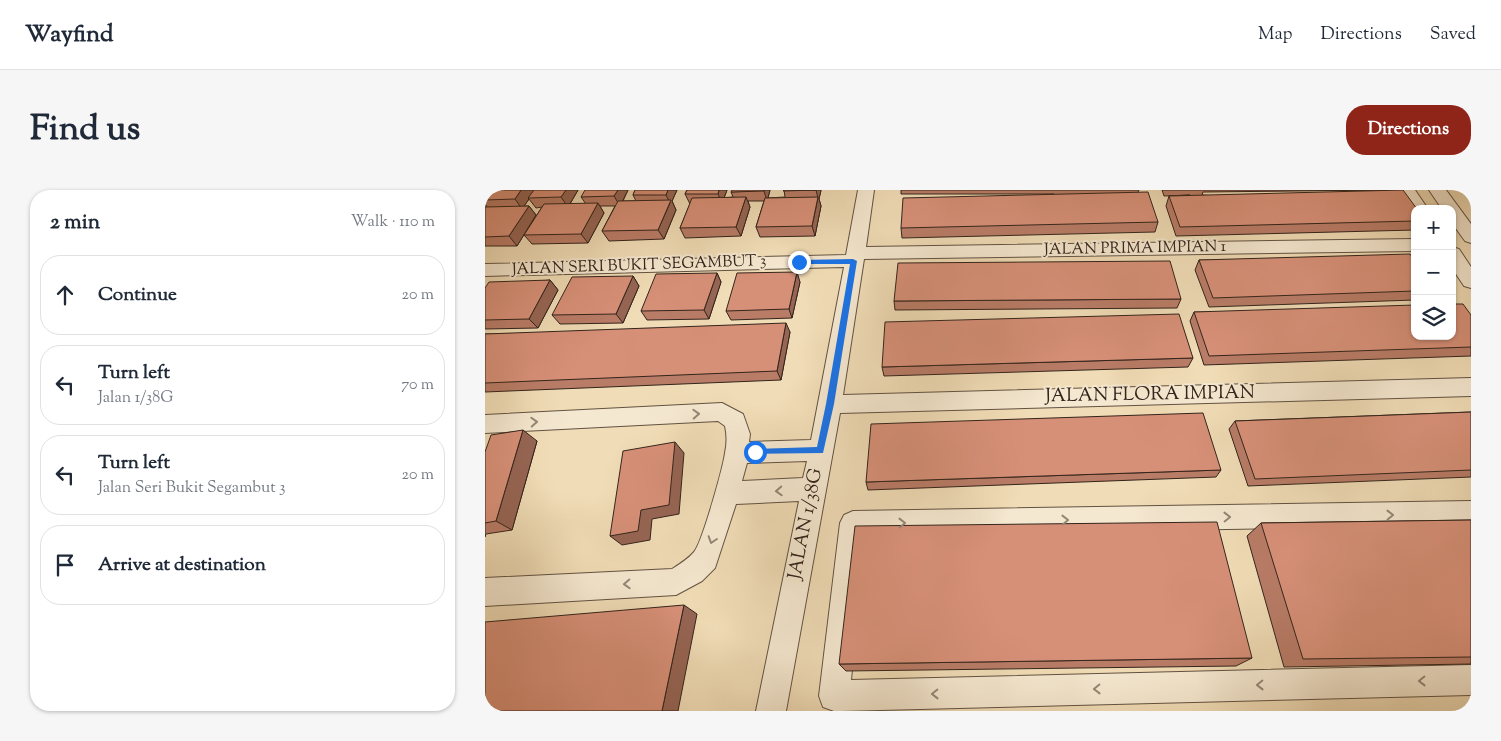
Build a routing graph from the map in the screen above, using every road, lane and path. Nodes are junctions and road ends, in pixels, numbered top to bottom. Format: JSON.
{"nodes":[{"id":1,"x":866,"y":190,"type":"edge"},
{"id":2,"x":1407,"y":190,"type":"edge"},
{"id":3,"x":1437,"y":190,"type":"edge"},
{"id":4,"x":1417,"y":205,"type":"edge"},
{"id":5,"x":1448,"y":205,"type":"edge"},
{"id":6,"x":1471,"y":209,"type":"edge"},
{"id":7,"x":1456,"y":211,"type":"edge"},
{"id":8,"x":1456,"y":216,"type":"edge"},
{"id":9,"x":1471,"y":237,"type":"edge"},
{"id":10,"x":1411,"y":245,"type":"edge"},
{"id":11,"x":854,"y":257,"type":"junction"},
{"id":12,"x":1456,"y":259,"type":"edge"},
{"id":13,"x":485,"y":270,"type":"edge"},
{"id":14,"x":1471,"y":281,"type":"edge"},
{"id":15,"x":1471,"y":387,"type":"edge"},
{"id":16,"x":830,"y":404,"type":"junction"},
{"id":17,"x":485,"y":424,"type":"edge"},
{"id":18,"x":820,"y":450,"type":"junction"},
{"id":19,"x":737,"y":453,"type":"junction"},
{"id":20,"x":813,"y":489,"type":"junction"},
{"id":21,"x":727,"y":493,"type":"junction"},
{"id":22,"x":1471,"y":513,"type":"edge"},
{"id":23,"x":485,"y":592,"type":"edge"},
{"id":24,"x":1471,"y":680,"type":"edge"},
{"id":25,"x":771,"y":711,"type":"edge"}],
"edges":[{"from":1,"to":11,"type":"street","name":"JALAN 1/38G"},
{"from":2,"to":4,"type":"street"},
{"from":3,"to":5,"type":"street"},
{"from":6,"to":7,"type":"street"},
{"from":8,"to":9,"type":"street"},
{"from":10,"to":11,"type":"street","name":"JALAN PRIMA IMPIAN 1"},
{"from":11,"to":13,"type":"street","name":"JALAN SERI BUKIT SEGAMBUT 3"},
{"from":11,"to":16,"type":"street","name":"JALAN 1/38G"},
{"from":12,"to":14,"type":"street"},
{"from":15,"to":16,"type":"street","name":"JALAN FLORA IMPIAN"},
{"from":16,"to":18,"type":"street","name":"JALAN 1/38G"},
{"from":17,"to":19,"type":"street","one_way":true},
{"from":18,"to":19,"type":"street"},
{"from":18,"to":20,"type":"street","name":"JALAN 1/38G"},
{"from":19,"to":21,"type":"street"},
{"from":20,"to":21,"type":"street","one_way":true},
{"from":20,"to":25,"type":"street","name":"JALAN 1/38G"},
{"from":21,"to":23,"type":"street","one_way":true},
{"from":24,"to":22,"type":"street","one_way":true}]}
